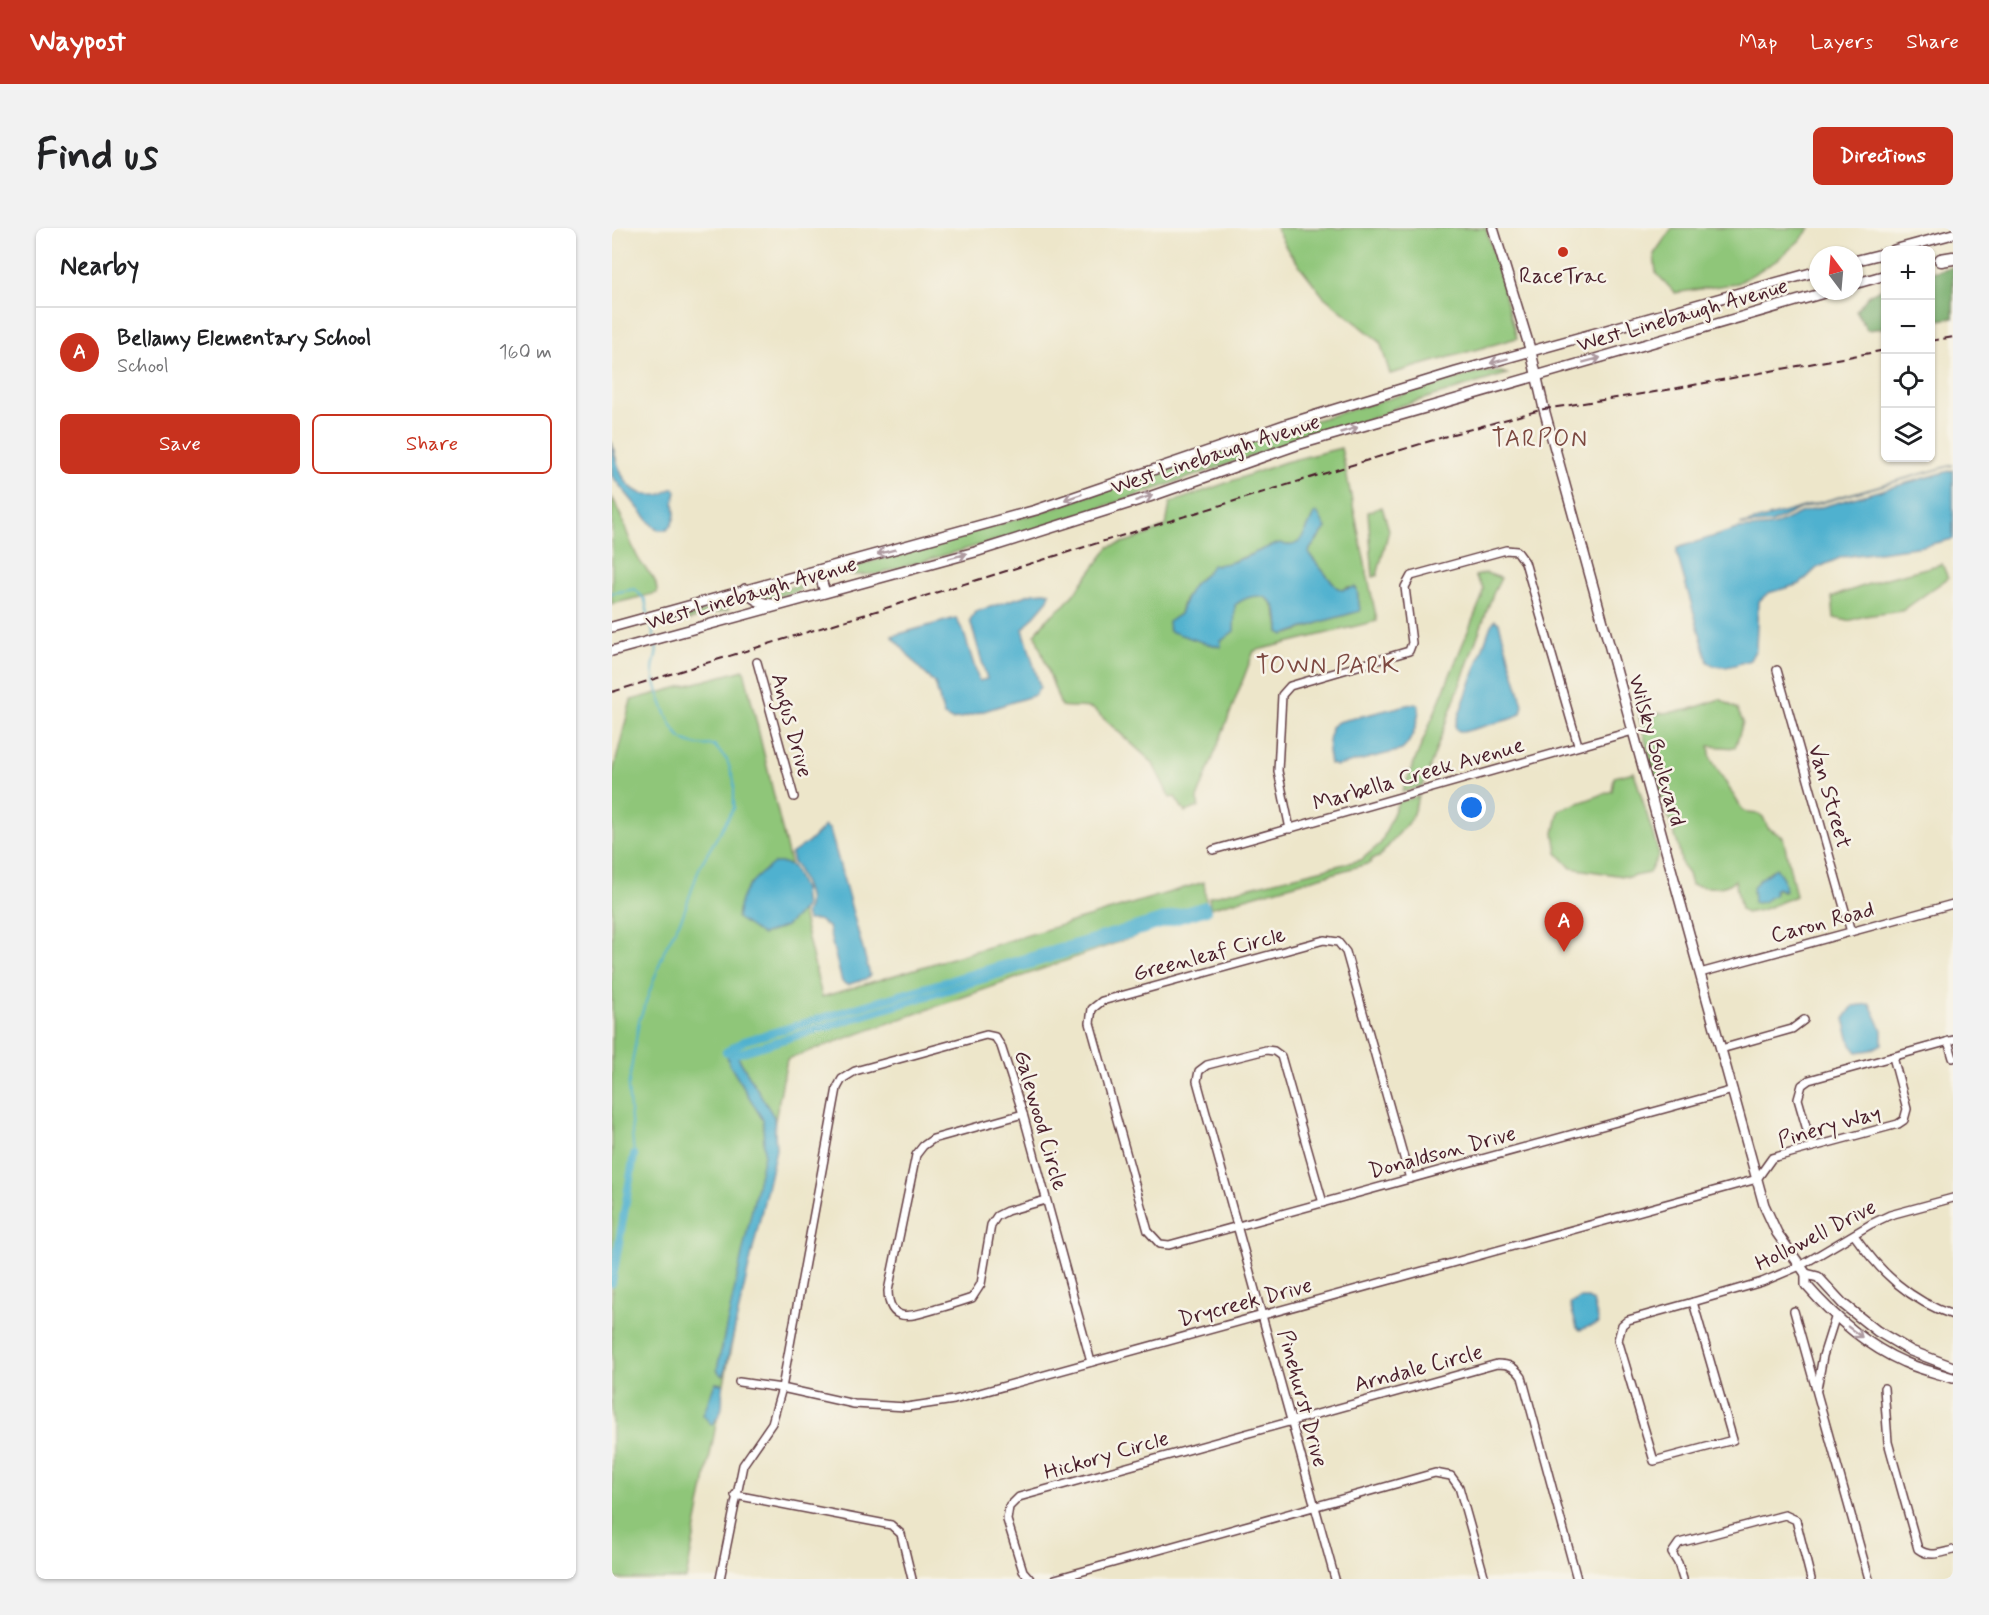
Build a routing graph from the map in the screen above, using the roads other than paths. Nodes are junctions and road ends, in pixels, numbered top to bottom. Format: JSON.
{"nodes":[{"id":1,"x":1493,"y":228,"type":"edge"},
{"id":2,"x":1953,"y":234,"type":"edge"},
{"id":3,"x":1909,"y":246,"type":"edge"},
{"id":4,"x":1881,"y":254,"type":"edge"},
{"id":5,"x":1863,"y":259,"type":"edge"},
{"id":6,"x":1809,"y":274,"type":"edge"},
{"id":7,"x":1881,"y":277,"type":"edge"},
{"id":8,"x":1863,"y":282,"type":"edge"},
{"id":9,"x":1809,"y":297,"type":"edge"},
{"id":10,"x":1531,"y":352,"type":"junction"},
{"id":11,"x":1536,"y":376,"type":"junction"},
{"id":12,"x":818,"y":570,"type":"junction"},
{"id":13,"x":745,"y":589,"type":"junction"},
{"id":14,"x":825,"y":592,"type":"junction"},
{"id":15,"x":780,"y":604,"type":"junction"},
{"id":16,"x":612,"y":627,"type":"edge"},
{"id":17,"x":612,"y":651,"type":"edge"},
{"id":18,"x":757,"y":662,"type":"dead end"},
{"id":19,"x":1777,"y":670,"type":"dead end"},
{"id":20,"x":1633,"y":731,"type":"junction"},
{"id":21,"x":1578,"y":745,"type":"junction"},
{"id":22,"x":794,"y":797,"type":"dead end"},
{"id":23,"x":1290,"y":829,"type":"junction"},
{"id":24,"x":1213,"y":850,"type":"dead end"},
{"id":25,"x":1953,"y":904,"type":"edge"},
{"id":26,"x":1851,"y":932,"type":"junction"},
{"id":27,"x":1700,"y":973,"type":"junction"},
{"id":28,"x":1804,"y":1020,"type":"dead end"},
{"id":29,"x":1951,"y":1041,"type":"edge"},
{"id":30,"x":1721,"y":1049,"type":"junction"},
{"id":31,"x":1893,"y":1057,"type":"junction"},
{"id":32,"x":1953,"y":1058,"type":"edge"},
{"id":33,"x":1733,"y":1090,"type":"junction"},
{"id":34,"x":1023,"y":1114,"type":"junction"},
{"id":35,"x":1812,"y":1147,"type":"junction"},
{"id":36,"x":1410,"y":1179,"type":"junction"},
{"id":37,"x":1757,"y":1179,"type":"junction"},
{"id":38,"x":1953,"y":1198,"type":"edge"},
{"id":39,"x":1046,"y":1200,"type":"junction"},
{"id":40,"x":1323,"y":1203,"type":"junction"},
{"id":41,"x":1238,"y":1226,"type":"junction"},
{"id":42,"x":1854,"y":1235,"type":"junction"},
{"id":43,"x":1160,"y":1244,"type":"joint"},
{"id":44,"x":1803,"y":1270,"type":"junction"},
{"id":45,"x":1693,"y":1302,"type":"junction"},
{"id":46,"x":1794,"y":1311,"type":"dead end"},
{"id":47,"x":1263,"y":1314,"type":"junction"},
{"id":48,"x":1953,"y":1315,"type":"edge"},
{"id":49,"x":1835,"y":1318,"type":"junction"},
{"id":50,"x":1091,"y":1362,"type":"junction"},
{"id":51,"x":1953,"y":1367,"type":"edge"},
{"id":52,"x":1953,"y":1378,"type":"edge"},
{"id":53,"x":739,"y":1382,"type":"dead end"},
{"id":54,"x":782,"y":1388,"type":"junction"},
{"id":55,"x":1884,"y":1388,"type":"dead end"},
{"id":56,"x":1816,"y":1391,"type":"junction"},
{"id":57,"x":1292,"y":1421,"type":"junction"},
{"id":58,"x":735,"y":1495,"type":"junction"},
{"id":59,"x":1315,"y":1507,"type":"junction"},
{"id":60,"x":1953,"y":1550,"type":"edge"},
{"id":61,"x":1866,"y":1578,"type":"edge"},
{"id":62,"x":720,"y":1579,"type":"edge"},
{"id":63,"x":912,"y":1579,"type":"edge"},
{"id":64,"x":1030,"y":1579,"type":"edge"},
{"id":65,"x":1055,"y":1579,"type":"edge"},
{"id":66,"x":1335,"y":1579,"type":"edge"},
{"id":67,"x":1485,"y":1579,"type":"edge"},
{"id":68,"x":1577,"y":1579,"type":"edge"},
{"id":69,"x":1683,"y":1579,"type":"edge"},
{"id":70,"x":1810,"y":1579,"type":"edge"}],
"edges":[{"from":1,"to":10,"type":"main road","name":"Wilsky Boulevard"},
{"from":2,"to":3,"type":"main road"},
{"from":4,"to":5,"type":"main road"},
{"from":6,"to":10,"type":"main road","name":"West Linebaugh Avenue"},
{"from":7,"to":8,"type":"main road"},
{"from":11,"to":9,"type":"main road","name":"West Linebaugh Avenue","one_way":true},
{"from":10,"to":11,"type":"main road","name":"Wilsky Boulevard"},
{"from":10,"to":12,"type":"main road","name":"West Linebaugh Avenue","one_way":true},
{"from":14,"to":11,"type":"main road","name":"West Linebaugh Avenue","one_way":true},
{"from":11,"to":20,"type":"main road","name":"Wilsky Boulevard"},
{"from":12,"to":13,"type":"main road","name":"West Linebaugh Avenue"},
{"from":12,"to":14,"type":"main road"},
{"from":13,"to":15,"type":"main road"},
{"from":13,"to":16,"type":"main road","name":"West Linebaugh Avenue"},
{"from":14,"to":15,"type":"main road","name":"West Linebaugh Avenue"},
{"from":15,"to":17,"type":"main road","name":"West Linebaugh Avenue"},
{"from":18,"to":22,"type":"street","name":"Angus Drive"},
{"from":19,"to":26,"type":"street","name":"Van Street"},
{"from":20,"to":21,"type":"street","name":"Marbella Creek Avenue"},
{"from":20,"to":27,"type":"main road","name":"Wilsky Boulevard"},
{"from":21,"to":23,"type":"street","name":"Marbella Creek Avenue"},
{"from":21,"to":23,"type":"street"},
{"from":23,"to":24,"type":"street","name":"Marbella Creek Avenue"},
{"from":25,"to":26,"type":"street","name":"Caron Road"},
{"from":26,"to":27,"type":"street","name":"Caron Road"},
{"from":27,"to":30,"type":"main road","name":"Wilsky Boulevard"},
{"from":28,"to":30,"type":"street"},
{"from":29,"to":31,"type":"street"},
{"from":29,"to":32,"type":"street"},
{"from":30,"to":33,"type":"main road","name":"Wilsky Boulevard"},
{"from":31,"to":35,"type":"street"},
{"from":31,"to":35,"type":"street","name":"Pinery Way"},
{"from":33,"to":36,"type":"street","name":"Donaldson Drive"},
{"from":33,"to":37,"type":"main road","name":"Wilsky Boulevard"},
{"from":34,"to":39,"type":"street","name":"Galewood Circle"},
{"from":34,"to":39,"type":"street"},
{"from":34,"to":54,"type":"street","name":"Galewood Circle"},
{"from":35,"to":37,"type":"street","name":"Pinery Way"},
{"from":36,"to":40,"type":"street","name":"Donaldson Drive"},
{"from":36,"to":43,"type":"street","name":"Greenleaf Circle"},
{"from":37,"to":44,"type":"main road","name":"Wilsky Boulevard"},
{"from":37,"to":47,"type":"street","name":"Drycreek Drive"},
{"from":38,"to":42,"type":"street","name":"Hollowell Drive"},
{"from":39,"to":50,"type":"street","name":"Galewood Circle"},
{"from":40,"to":41,"type":"street","name":"Donaldson Drive"},
{"from":40,"to":41,"type":"street","name":"Pinehurst Drive"},
{"from":41,"to":43,"type":"street","name":"Donaldson Drive"},
{"from":41,"to":47,"type":"street","name":"Pinehurst Drive"},
{"from":42,"to":44,"type":"street","name":"Hollowell Drive"},
{"from":42,"to":48,"type":"street"},
{"from":44,"to":45,"type":"street","name":"Hollowell Drive"},
{"from":44,"to":49,"type":"main road","name":"Wilsky Boulevard"},
{"from":44,"to":51,"type":"main road"},
{"from":45,"to":45,"type":"street","name":"Hollowell Drive"},
{"from":46,"to":56,"type":"street"},
{"from":47,"to":50,"type":"street","name":"Drycreek Drive"},
{"from":47,"to":57,"type":"street","name":"Pinehurst Drive"},
{"from":49,"to":52,"type":"main road","name":"Wilsky Boulevard","one_way":true},
{"from":49,"to":56,"type":"street"},
{"from":50,"to":54,"type":"street","name":"Drycreek Drive"},
{"from":53,"to":54,"type":"street","name":"Drycreek Drive"},
{"from":54,"to":58,"type":"street"},
{"from":55,"to":60,"type":"street"},
{"from":56,"to":61,"type":"street"},
{"from":57,"to":59,"type":"street","name":"Pinehurst Drive"},
{"from":57,"to":64,"type":"street","name":"Hickory Circle"},
{"from":57,"to":68,"type":"street","name":"Arndale Circle"},
{"from":58,"to":62,"type":"street"},
{"from":58,"to":63,"type":"street"},
{"from":59,"to":65,"type":"street"},
{"from":59,"to":66,"type":"street","name":"Pinehurst Drive"},
{"from":59,"to":67,"type":"street"},
{"from":69,"to":70,"type":"street"}]}
